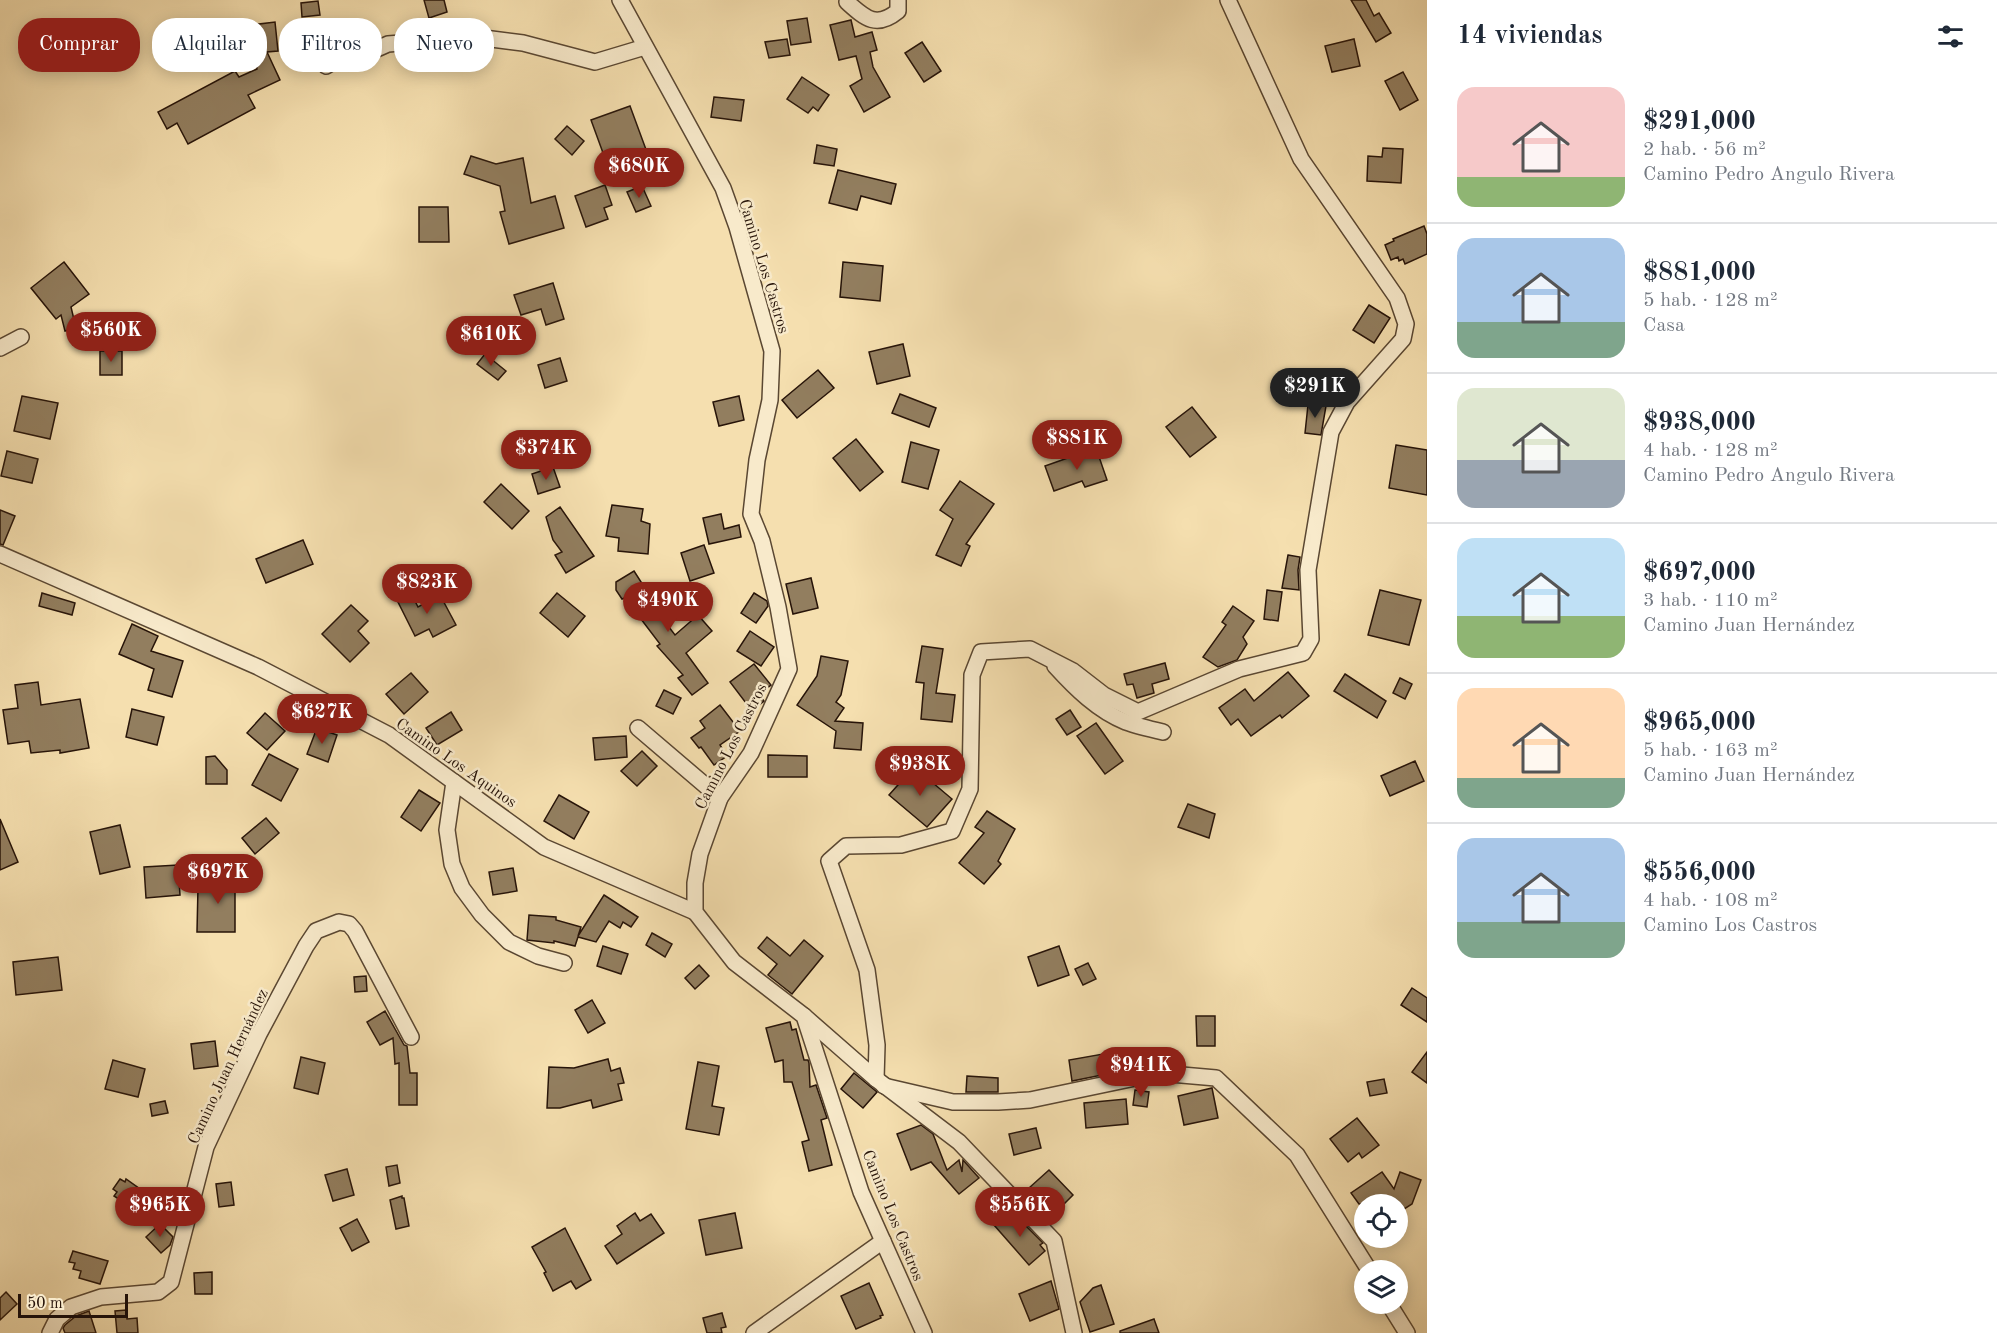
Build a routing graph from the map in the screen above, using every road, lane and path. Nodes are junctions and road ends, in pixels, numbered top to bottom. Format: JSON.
{"nodes":[{"id":1,"x":620,"y":0,"type":"edge"},
{"id":2,"x":898,"y":0,"type":"edge"},
{"id":3,"x":1228,"y":0,"type":"edge"},
{"id":4,"x":847,"y":2,"type":"dead end"},
{"id":5,"x":382,"y":47,"type":"edge"},
{"id":6,"x":645,"y":47,"type":"junction"},
{"id":7,"x":21,"y":337,"type":"dead end"},
{"id":8,"x":0,"y":348,"type":"edge"},
{"id":9,"x":0,"y":554,"type":"edge"},
{"id":10,"x":1047,"y":658,"type":"junction"},
{"id":11,"x":638,"y":728,"type":"dead end"},
{"id":12,"x":1162,"y":732,"type":"dead end"},
{"id":13,"x":454,"y":782,"type":"junction"},
{"id":14,"x":720,"y":798,"type":"junction"},
{"id":15,"x":695,"y":912,"type":"junction"},
{"id":16,"x":564,"y":963,"type":"dead end"},
{"id":17,"x":804,"y":1016,"type":"junction"},
{"id":18,"x":411,"y":1037,"type":"dead end"},
{"id":19,"x":880,"y":1082,"type":"junction"},
{"id":20,"x":883,"y":1242,"type":"junction"},
{"id":21,"x":1363,"y":1260,"type":"edge"},
{"id":22,"x":1395,"y":1314,"type":"edge"},
{"id":23,"x":50,"y":1333,"type":"edge"},
{"id":24,"x":754,"y":1333,"type":"edge"},
{"id":25,"x":924,"y":1333,"type":"edge"},
{"id":26,"x":1074,"y":1333,"type":"edge"},
{"id":27,"x":1407,"y":1333,"type":"edge"}],
"edges":[{"from":1,"to":6,"type":"street","name":"Camino Los Castros"},
{"from":2,"to":4,"type":"street"},
{"from":3,"to":10,"type":"street"},
{"from":5,"to":6,"type":"street"},
{"from":6,"to":14,"type":"street","name":"Camino Los Castros"},
{"from":7,"to":8,"type":"street"},
{"from":9,"to":13,"type":"street","name":"Camino Los Aquinos"},
{"from":10,"to":12,"type":"street"},
{"from":10,"to":19,"type":"street"},
{"from":11,"to":14,"type":"street"},
{"from":13,"to":15,"type":"street","name":"Camino Los Aquinos"},
{"from":13,"to":16,"type":"street"},
{"from":14,"to":15,"type":"street","name":"Camino Los Castros"},
{"from":15,"to":17,"type":"street"},
{"from":17,"to":19,"type":"street"},
{"from":17,"to":20,"type":"street","name":"Camino Los Castros"},
{"from":18,"to":23,"type":"street","name":"Camino Juan Hernández"},
{"from":19,"to":21,"type":"street"},
{"from":19,"to":26,"type":"street"},
{"from":20,"to":24,"type":"street"},
{"from":20,"to":25,"type":"street","name":"Camino Los Castros"},
{"from":22,"to":27,"type":"street"}]}
